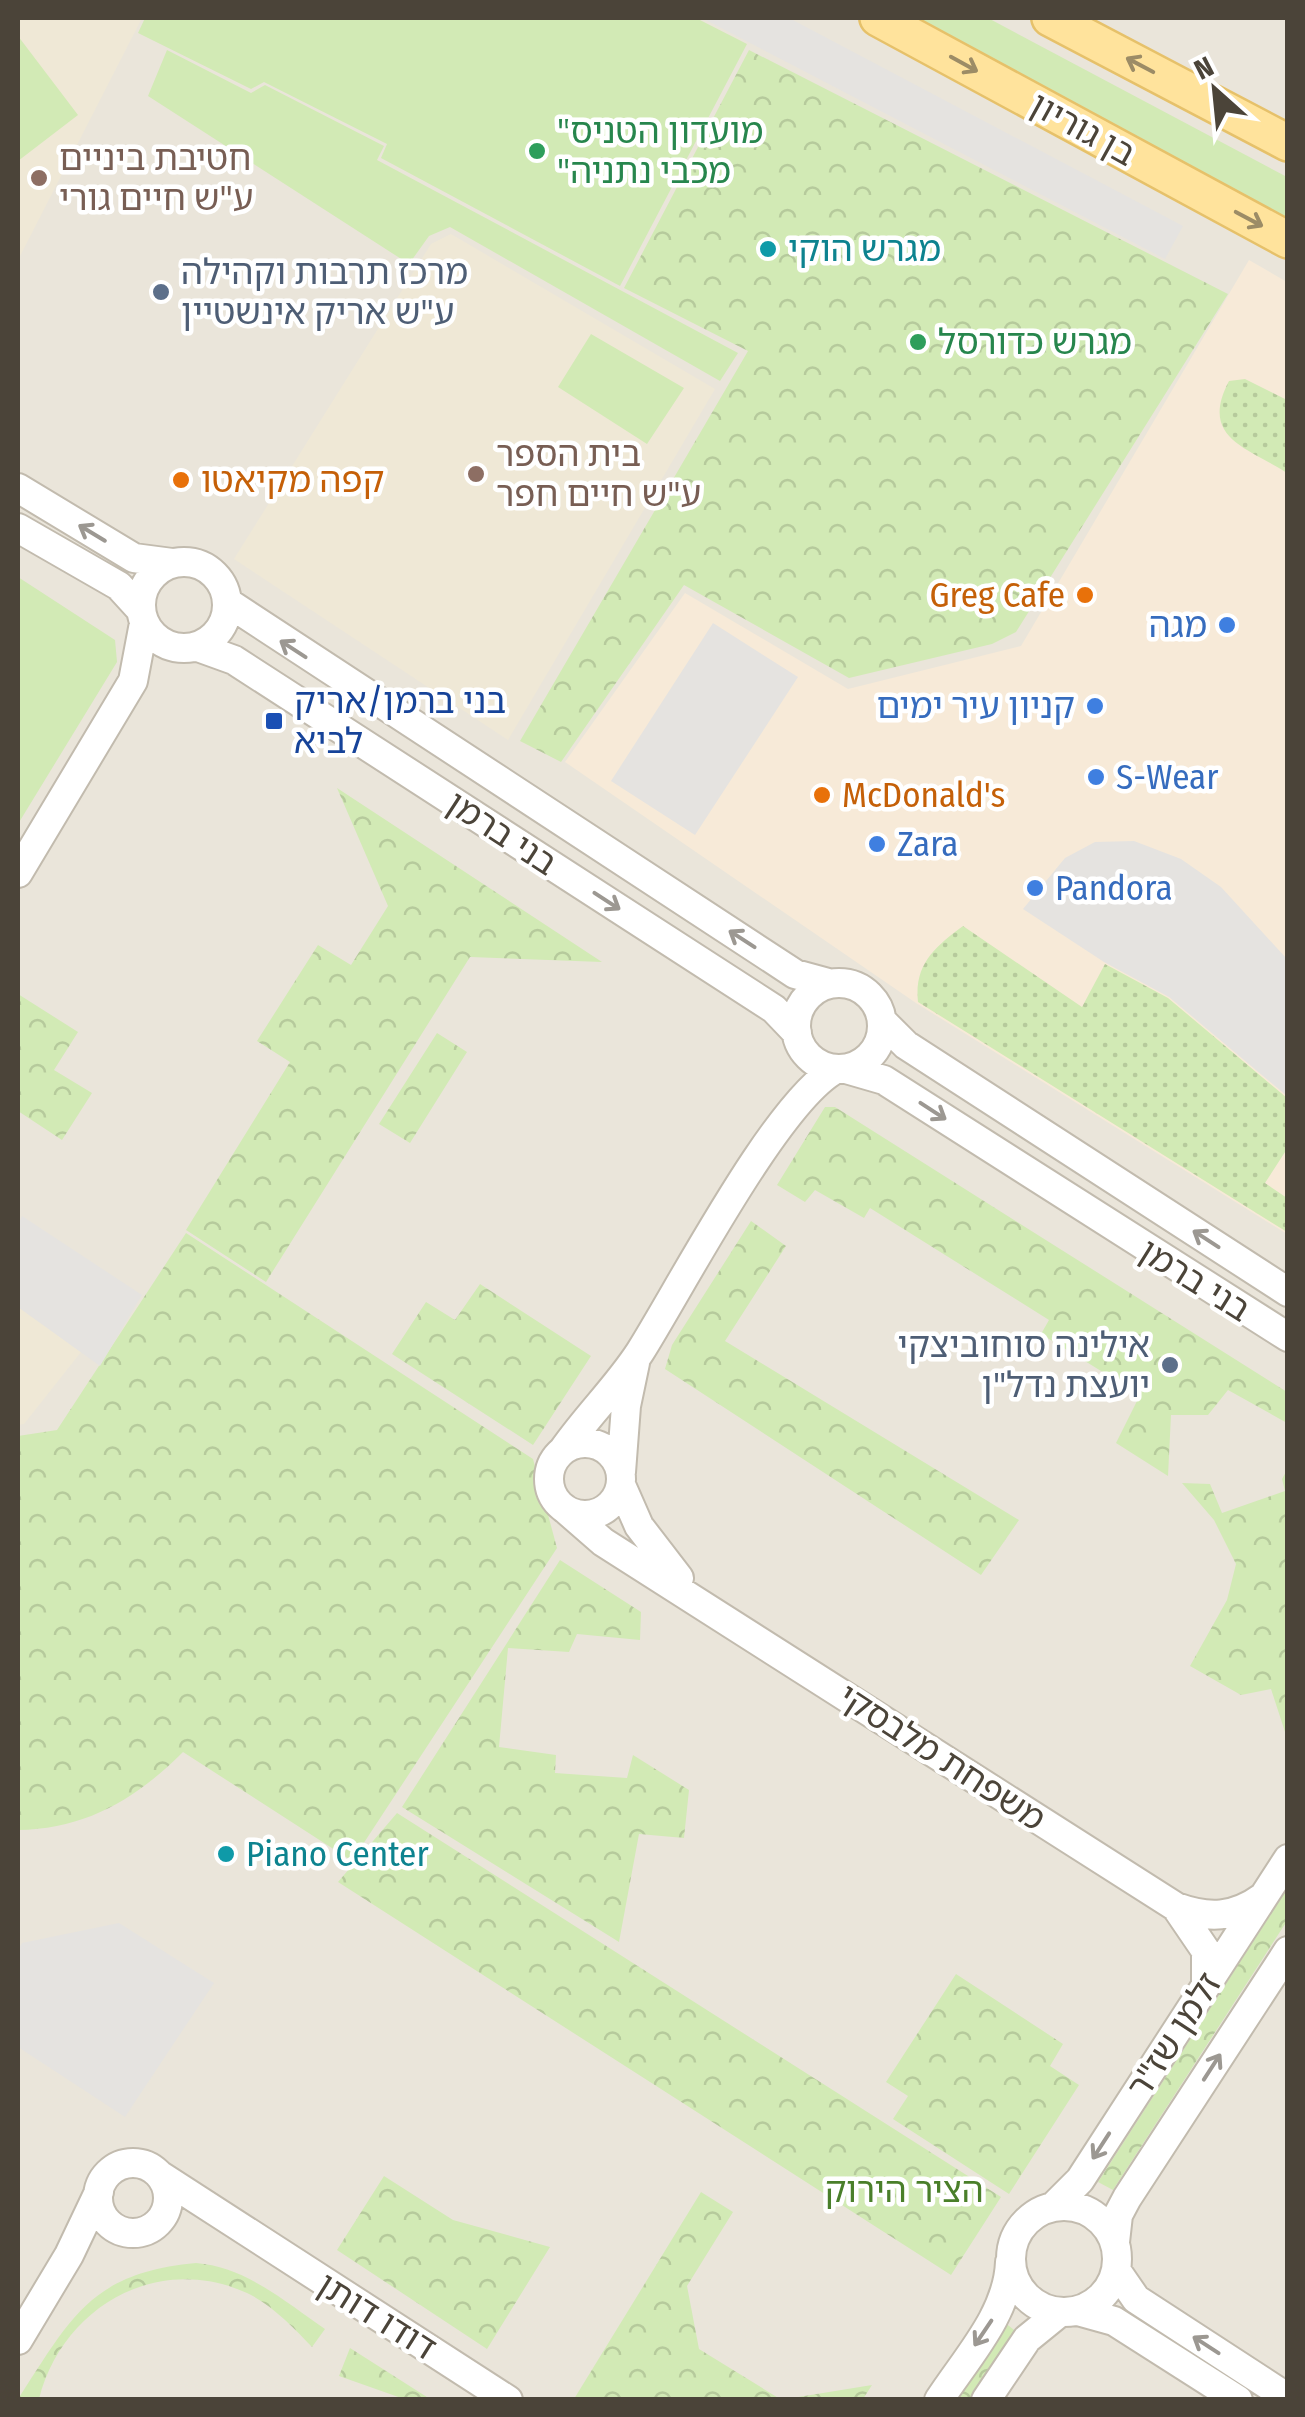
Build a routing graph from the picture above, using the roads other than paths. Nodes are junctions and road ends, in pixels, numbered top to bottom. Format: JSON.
{"nodes":[{"id":1,"x":878,"y":18,"type":"edge"},
{"id":2,"x":1050,"y":18,"type":"edge"},
{"id":3,"x":1288,"y":144,"type":"edge"},
{"id":4,"x":1288,"y":240,"type":"edge"},
{"id":5,"x":18,"y":488,"type":"edge"},
{"id":6,"x":18,"y":528,"type":"edge"},
{"id":7,"x":172,"y":563,"type":"junction"},
{"id":8,"x":228,"y":602,"type":"junction"},
{"id":9,"x":142,"y":616,"type":"junction"},
{"id":10,"x":194,"y":648,"type":"junction"},
{"id":11,"x":117,"y":712,"type":"junction"},
{"id":12,"x":18,"y":872,"type":"edge"},
{"id":13,"x":828,"y":984,"type":"junction"},
{"id":14,"x":883,"y":1022,"type":"junction"},
{"id":15,"x":798,"y":1039,"type":"junction"},
{"id":16,"x":841,"y":1069,"type":"junction"},
{"id":17,"x":764,"y":1151,"type":"junction"},
{"id":18,"x":1288,"y":1292,"type":"edge"},
{"id":19,"x":1288,"y":1337,"type":"edge"},
{"id":20,"x":637,"y":1357,"type":"junction"},
{"id":21,"x":564,"y":1449,"type":"junction"},
{"id":22,"x":621,"y":1478,"type":"junction"},
{"id":23,"x":564,"y":1508,"type":"junction"},
{"id":24,"x":708,"y":1607,"type":"junction"},
{"id":25,"x":1288,"y":1859,"type":"edge"},
{"id":26,"x":1263,"y":1897,"type":"junction"},
{"id":27,"x":1176,"y":1907,"type":"junction"},
{"id":28,"x":1288,"y":1951,"type":"edge"},
{"id":29,"x":1206,"y":1984,"type":"junction"},
{"id":30,"x":160,"y":2176,"type":"junction"},
{"id":31,"x":99,"y":2192,"type":"junction"},
{"id":32,"x":1054,"y":2206,"type":"junction"},
{"id":33,"x":139,"y":2230,"type":"junction"},
{"id":34,"x":245,"y":2234,"type":"junction"},
{"id":35,"x":1116,"y":2256,"type":"junction"},
{"id":36,"x":1010,"y":2261,"type":"junction"},
{"id":37,"x":49,"y":2292,"type":"junction"},
{"id":38,"x":1068,"y":2312,"type":"junction"},
{"id":39,"x":18,"y":2340,"type":"edge"},
{"id":40,"x":1288,"y":2398,"type":"edge"},
{"id":41,"x":508,"y":2400,"type":"edge"},
{"id":42,"x":939,"y":2400,"type":"edge"},
{"id":43,"x":986,"y":2400,"type":"edge"},
{"id":44,"x":1238,"y":2400,"type":"edge"}],
"edges":[{"from":1,"to":4,"type":"main road","name":"בן גוריון","one_way":true},
{"from":3,"to":2,"type":"main road","one_way":true},
{"from":7,"to":5,"type":"street","one_way":true},
{"from":6,"to":9,"type":"street"},
{"from":7,"to":8,"type":"street"},
{"from":7,"to":9,"type":"street"},
{"from":8,"to":10,"type":"street"},
{"from":13,"to":8,"type":"street","name":"בני ברמן","one_way":true},
{"from":9,"to":10,"type":"street"},
{"from":9,"to":11,"type":"street"},
{"from":10,"to":11,"type":"street"},
{"from":10,"to":15,"type":"street","name":"בני ברמן","one_way":true},
{"from":11,"to":12,"type":"street"},
{"from":13,"to":14,"type":"street"},
{"from":13,"to":15,"type":"street"},
{"from":14,"to":16,"type":"street"},
{"from":18,"to":14,"type":"street","name":"בני ברמן","one_way":true},
{"from":15,"to":16,"type":"street"},
{"from":15,"to":17,"type":"street"},
{"from":16,"to":17,"type":"street"},
{"from":16,"to":19,"type":"street","name":"בני ברמן","one_way":true},
{"from":17,"to":20,"type":"street"},
{"from":20,"to":21,"type":"street"},
{"from":20,"to":22,"type":"street"},
{"from":21,"to":22,"type":"street"},
{"from":21,"to":23,"type":"street"},
{"from":22,"to":23,"type":"street"},
{"from":22,"to":24,"type":"street","name":"משפחת מלבסקי"},
{"from":23,"to":24,"type":"street","name":"משפחת מלבסקי"},
{"from":24,"to":27,"type":"street","name":"משפחת מלבסקי"},
{"from":25,"to":26,"type":"street","name":"זלמן שז\"ר"},
{"from":26,"to":27,"type":"street","name":"משפחת מלבסקי"},
{"from":26,"to":29,"type":"street","name":"זלמן שז\"ר"},
{"from":27,"to":29,"type":"street","name":"משפחת מלבסקי"},
{"from":35,"to":28,"type":"street","name":"זלמן שז\"ר","one_way":true},
{"from":29,"to":32,"type":"street","name":"זלמן שז\"ר","one_way":true},
{"from":30,"to":31,"type":"street"},
{"from":30,"to":33,"type":"street"},
{"from":30,"to":34,"type":"street","name":"דודו דותן"},
{"from":31,"to":33,"type":"street"},
{"from":31,"to":37,"type":"street","name":"דודו דותן"},
{"from":32,"to":35,"type":"street"},
{"from":32,"to":36,"type":"street"},
{"from":33,"to":34,"type":"street","name":"דודו דותן"},
{"from":33,"to":37,"type":"street","name":"דודו דותן"},
{"from":34,"to":41,"type":"street","name":"דודו דותן"},
{"from":35,"to":38,"type":"street"},
{"from":40,"to":35,"type":"street","one_way":true},
{"from":36,"to":38,"type":"street"},
{"from":36,"to":42,"type":"street","one_way":true},
{"from":37,"to":39,"type":"street","name":"דודו דותן"},
{"from":38,"to":43,"type":"street"},
{"from":38,"to":44,"type":"street"}]}
